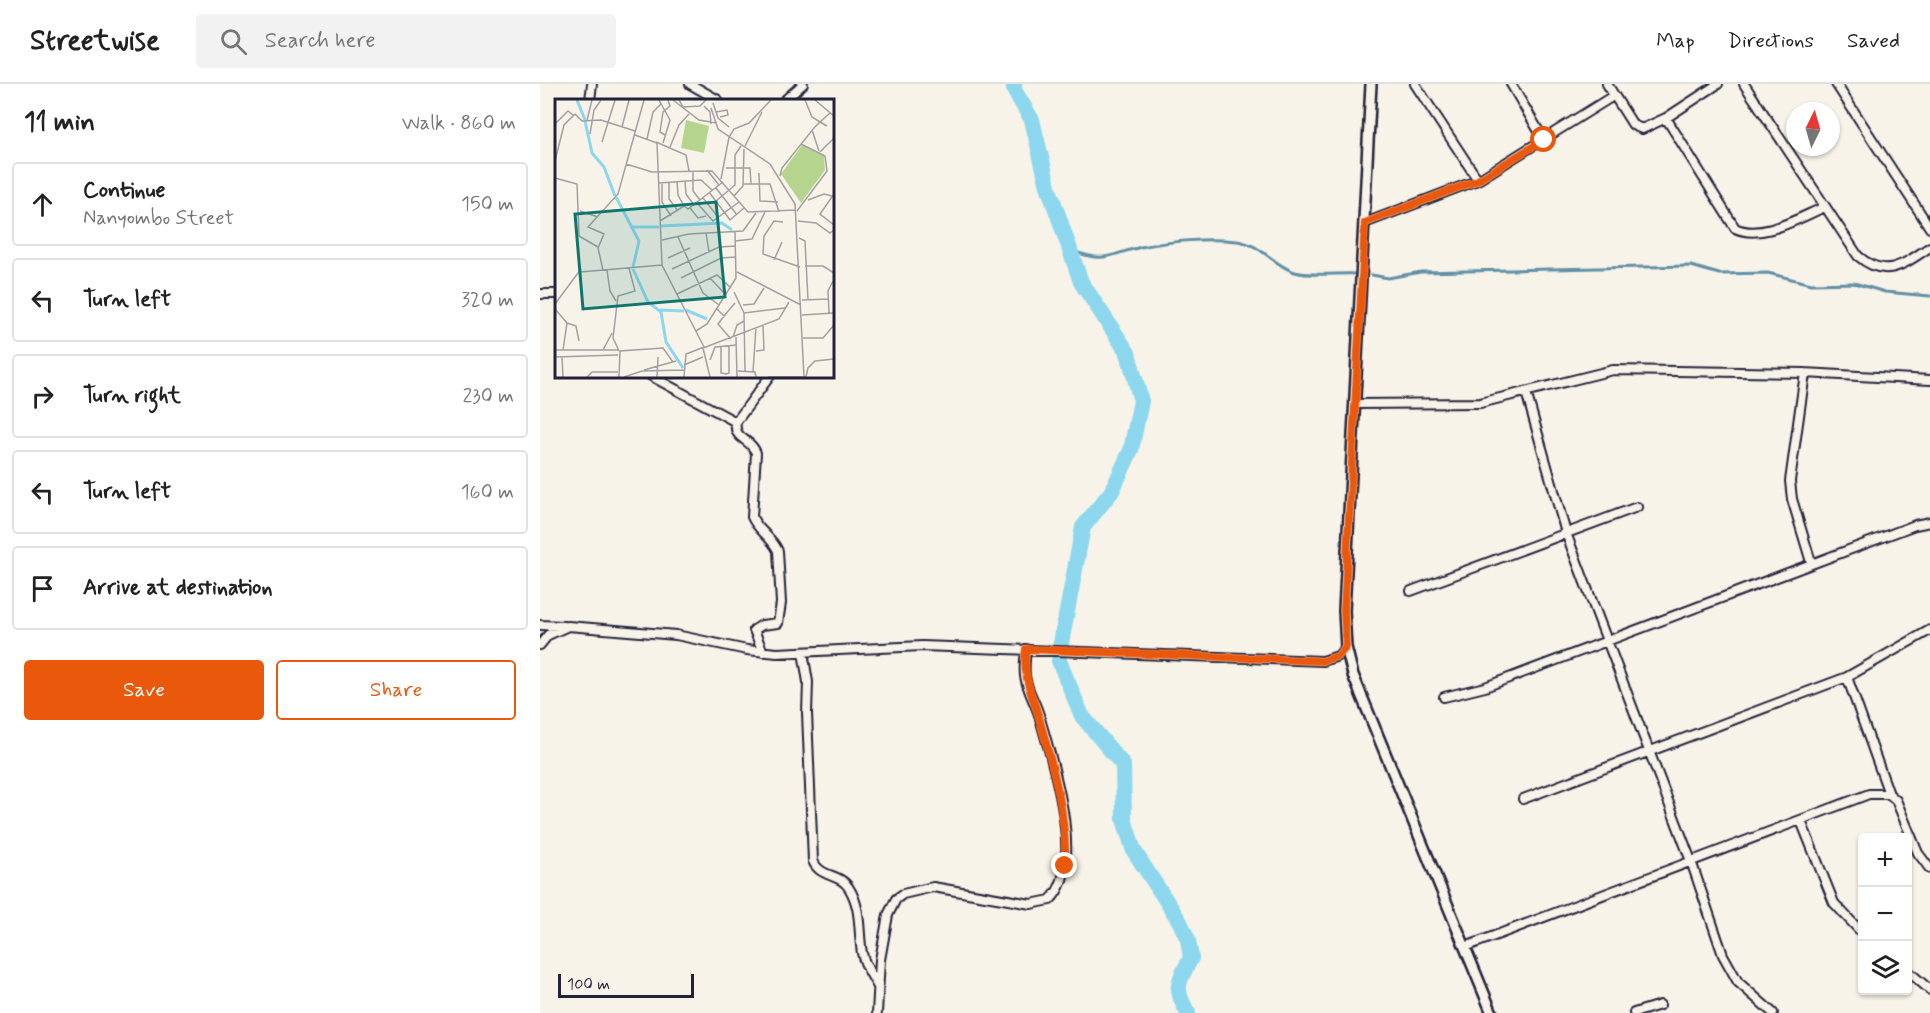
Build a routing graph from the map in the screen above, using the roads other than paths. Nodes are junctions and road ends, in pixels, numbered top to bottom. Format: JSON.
{"nodes":[{"id":1,"x":592,"y":84,"type":"edge"},
{"id":2,"x":690,"y":84,"type":"edge"},
{"id":3,"x":803,"y":84,"type":"edge"},
{"id":4,"x":1371,"y":84,"type":"edge"},
{"id":5,"x":1415,"y":84,"type":"edge"},
{"id":6,"x":1511,"y":84,"type":"edge"},
{"id":7,"x":1607,"y":84,"type":"edge"},
{"id":8,"x":1718,"y":84,"type":"edge"},
{"id":9,"x":1743,"y":84,"type":"edge"},
{"id":10,"x":1836,"y":84,"type":"edge"},
{"id":11,"x":1705,"y":87,"type":"edge"},
{"id":12,"x":1613,"y":96,"type":"junction"},
{"id":13,"x":590,"y":99,"type":"edge"},
{"id":14,"x":716,"y":99,"type":"edge"},
{"id":15,"x":786,"y":99,"type":"edge"},
{"id":16,"x":1666,"y":118,"type":"junction"},
{"id":17,"x":1544,"y":140,"type":"junction"},
{"id":18,"x":1478,"y":180,"type":"junction"},
{"id":19,"x":1825,"y":207,"type":"junction"},
{"id":20,"x":1365,"y":223,"type":"junction"},
{"id":21,"x":1930,"y":228,"type":"edge"},
{"id":22,"x":1930,"y":247,"type":"edge"},
{"id":23,"x":1805,"y":373,"type":"junction"},
{"id":24,"x":655,"y":378,"type":"edge"},
{"id":25,"x":769,"y":378,"type":"edge"},
{"id":26,"x":1930,"y":380,"type":"edge"},
{"id":27,"x":1526,"y":392,"type":"junction"},
{"id":28,"x":1355,"y":404,"type":"junction"},
{"id":29,"x":736,"y":422,"type":"junction"},
{"id":30,"x":1637,"y":507,"type":"dead end"},
{"id":31,"x":1930,"y":522,"type":"edge"},
{"id":32,"x":1566,"y":533,"type":"junction"},
{"id":33,"x":1811,"y":562,"type":"junction"},
{"id":34,"x":1411,"y":591,"type":"dead end"},
{"id":35,"x":540,"y":625,"type":"edge"},
{"id":36,"x":568,"y":626,"type":"junction"},
{"id":37,"x":1930,"y":630,"type":"edge"},
{"id":38,"x":1608,"y":642,"type":"junction"},
{"id":39,"x":540,"y":645,"type":"edge"},
{"id":40,"x":1346,"y":647,"type":"junction"},
{"id":41,"x":1026,"y":649,"type":"junction"},
{"id":42,"x":763,"y":652,"type":"junction"},
{"id":43,"x":802,"y":652,"type":"junction"},
{"id":44,"x":1847,"y":677,"type":"junction"},
{"id":45,"x":1444,"y":697,"type":"dead end"},
{"id":46,"x":1649,"y":752,"type":"junction"},
{"id":47,"x":1889,"y":794,"type":"junction"},
{"id":48,"x":1523,"y":799,"type":"dead end"},
{"id":49,"x":1801,"y":821,"type":"junction"},
{"id":50,"x":1691,"y":861,"type":"junction"},
{"id":51,"x":1930,"y":869,"type":"edge"},
{"id":52,"x":1858,"y":928,"type":"edge"},
{"id":53,"x":1465,"y":947,"type":"junction"},
{"id":54,"x":1912,"y":974,"type":"edge"},
{"id":55,"x":878,"y":987,"type":"junction"},
{"id":56,"x":1930,"y":990,"type":"edge"},
{"id":57,"x":1660,"y":1005,"type":"dead end"},
{"id":58,"x":878,"y":1013,"type":"edge"},
{"id":59,"x":1492,"y":1013,"type":"edge"},
{"id":60,"x":1634,"y":1013,"type":"edge"},
{"id":61,"x":1773,"y":1013,"type":"edge"}],
"edges":[{"from":1,"to":13,"type":"street"},
{"from":2,"to":14,"type":"street"},
{"from":3,"to":15,"type":"street"},
{"from":4,"to":20,"type":"street"},
{"from":5,"to":18,"type":"street"},
{"from":6,"to":17,"type":"street"},
{"from":7,"to":12,"type":"street"},
{"from":8,"to":11,"type":"street"},
{"from":9,"to":19,"type":"street"},
{"from":10,"to":21,"type":"street"},
{"from":11,"to":16,"type":"street"},
{"from":12,"to":16,"type":"street"},
{"from":12,"to":17,"type":"street"},
{"from":16,"to":19,"type":"street"},
{"from":17,"to":18,"type":"street"},
{"from":18,"to":20,"type":"street"},
{"from":19,"to":22,"type":"street"},
{"from":20,"to":28,"type":"street"},
{"from":23,"to":26,"type":"street"},
{"from":23,"to":27,"type":"street"},
{"from":23,"to":33,"type":"street"},
{"from":24,"to":29,"type":"street"},
{"from":25,"to":29,"type":"street"},
{"from":27,"to":28,"type":"street"},
{"from":27,"to":32,"type":"street"},
{"from":28,"to":40,"type":"street"},
{"from":29,"to":42,"type":"street"},
{"from":30,"to":32,"type":"street"},
{"from":31,"to":33,"type":"street"},
{"from":32,"to":34,"type":"street"},
{"from":32,"to":38,"type":"street"},
{"from":33,"to":38,"type":"street"},
{"from":35,"to":36,"type":"street"},
{"from":36,"to":39,"type":"street"},
{"from":36,"to":42,"type":"street"},
{"from":37,"to":44,"type":"street"},
{"from":38,"to":45,"type":"street"},
{"from":38,"to":46,"type":"street"},
{"from":40,"to":41,"type":"street"},
{"from":40,"to":53,"type":"street"},
{"from":41,"to":43,"type":"street"},
{"from":41,"to":55,"type":"street"},
{"from":42,"to":43,"type":"street"},
{"from":43,"to":55,"type":"street"},
{"from":44,"to":46,"type":"street"},
{"from":44,"to":47,"type":"street"},
{"from":46,"to":48,"type":"street"},
{"from":46,"to":50,"type":"street"},
{"from":47,"to":49,"type":"street"},
{"from":47,"to":51,"type":"street"},
{"from":49,"to":50,"type":"street"},
{"from":49,"to":52,"type":"street"},
{"from":50,"to":53,"type":"street"},
{"from":50,"to":61,"type":"street"},
{"from":53,"to":59,"type":"street"},
{"from":54,"to":56,"type":"street"},
{"from":55,"to":58,"type":"street"},
{"from":57,"to":60,"type":"street"}]}
